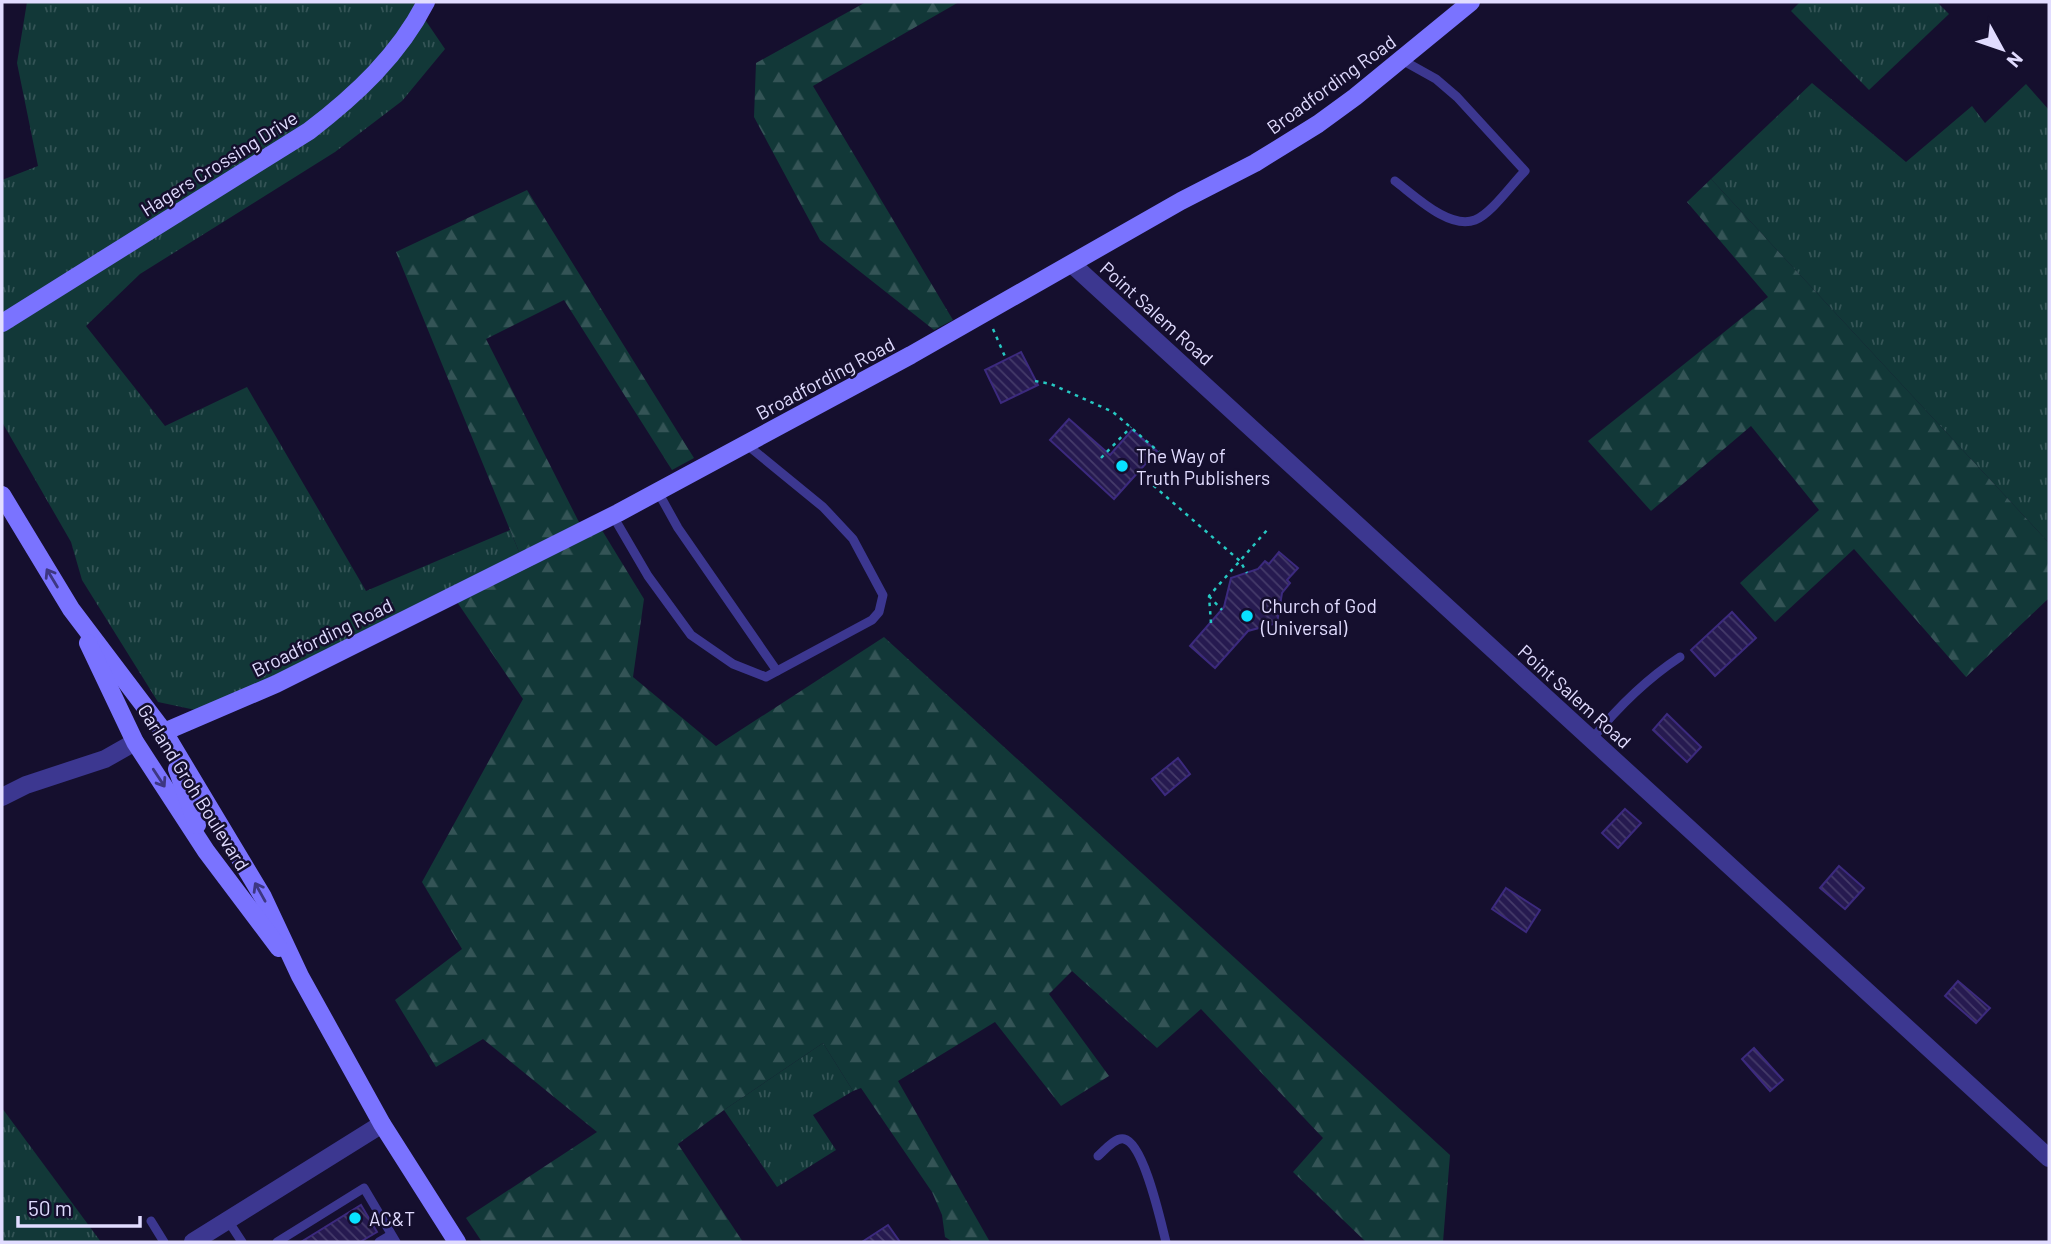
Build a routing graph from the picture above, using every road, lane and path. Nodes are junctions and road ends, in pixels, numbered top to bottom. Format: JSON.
{"nodes":[{"id":1,"x":426,"y":2,"type":"edge"},
{"id":2,"x":1471,"y":2,"type":"edge"},
{"id":3,"x":1402,"y":60,"type":"junction"},
{"id":4,"x":1395,"y":181,"type":"dead end"},
{"id":5,"x":1073,"y":265,"type":"junction"},
{"id":6,"x":986,"y":314,"type":"junction"},
{"id":7,"x":2,"y":323,"type":"edge"},
{"id":8,"x":1006,"y":359,"type":"dead end"},
{"id":9,"x":1035,"y":381,"type":"dead end"},
{"id":10,"x":1131,"y":427,"type":"junction"},
{"id":11,"x":746,"y":444,"type":"junction"},
{"id":12,"x":1101,"y":458,"type":"dead end"},
{"id":13,"x":1167,"y":459,"type":"dead end"},
{"id":14,"x":1147,"y":480,"type":"dead end"},
{"id":15,"x":658,"y":492,"type":"junction"},
{"id":16,"x":2,"y":495,"type":"edge"},
{"id":17,"x":613,"y":516,"type":"junction"},
{"id":18,"x":1268,"y":529,"type":"dead end"},
{"id":19,"x":1240,"y":561,"type":"junction"},
{"id":20,"x":1247,"y":573,"type":"dead end"},
{"id":21,"x":1209,"y":596,"type":"junction"},
{"id":22,"x":71,"y":609,"type":"junction"},
{"id":23,"x":1222,"y":610,"type":"dead end"},
{"id":24,"x":1211,"y":623,"type":"dead end"},
{"id":25,"x":1680,"y":657,"type":"dead end"},
{"id":26,"x":99,"y":666,"type":"junction"},
{"id":27,"x":777,"y":671,"type":"junction"},
{"id":28,"x":164,"y":732,"type":"junction"},
{"id":29,"x":1592,"y":739,"type":"junction"},
{"id":30,"x":135,"y":742,"type":"junction"},
{"id":31,"x":2,"y":797,"type":"edge"},
{"id":32,"x":206,"y":851,"type":"junction"},
{"id":33,"x":300,"y":976,"type":"junction"},
{"id":34,"x":382,"y":1124,"type":"junction"},
{"id":35,"x":1098,"y":1156,"type":"dead end"},
{"id":36,"x":2049,"y":1158,"type":"edge"},
{"id":37,"x":227,"y":1219,"type":"junction"},
{"id":38,"x":151,"y":1221,"type":"dead end"},
{"id":39,"x":393,"y":1239,"type":"edge"},
{"id":40,"x":164,"y":1242,"type":"edge"},
{"id":41,"x":192,"y":1242,"type":"edge"},
{"id":42,"x":242,"y":1242,"type":"edge"},
{"id":43,"x":277,"y":1242,"type":"edge"},
{"id":44,"x":379,"y":1242,"type":"edge"},
{"id":45,"x":457,"y":1242,"type":"edge"},
{"id":46,"x":1166,"y":1242,"type":"edge"}],
"edges":[{"from":1,"to":7,"type":"street","name":"Hagers Crossing Drive"},
{"from":2,"to":3,"type":"street","name":"Broadfording Road"},
{"from":3,"to":4,"type":"lane"},
{"from":3,"to":5,"type":"street","name":"Broadfording Road"},
{"from":5,"to":6,"type":"street","name":"Broadfording Road"},
{"from":5,"to":29,"type":"street","name":"Point Salem Road"},
{"from":6,"to":8,"type":"path"},
{"from":6,"to":11,"type":"street","name":"Broadfording Road"},
{"from":9,"to":10,"type":"path"},
{"from":10,"to":12,"type":"path"},
{"from":10,"to":13,"type":"path"},
{"from":11,"to":15,"type":"street","name":"Broadfording Road"},
{"from":11,"to":27,"type":"lane"},
{"from":14,"to":19,"type":"path"},
{"from":15,"to":17,"type":"street","name":"Broadfording Road"},
{"from":15,"to":27,"type":"lane"},
{"from":22,"to":16,"type":"street","name":"Garland Groh Boulevard","one_way":true},
{"from":17,"to":27,"type":"lane"},
{"from":17,"to":28,"type":"street","name":"Broadfording Road"},
{"from":18,"to":19,"type":"path"},
{"from":19,"to":20,"type":"path"},
{"from":19,"to":21,"type":"path"},
{"from":21,"to":23,"type":"path"},
{"from":21,"to":24,"type":"path"},
{"from":22,"to":26,"type":"street","name":"Garland Groh Boulevard"},
{"from":22,"to":28,"type":"street","name":"Garland Groh Boulevard"},
{"from":25,"to":29,"type":"lane"},
{"from":26,"to":28,"type":"street"},
{"from":26,"to":30,"type":"street","name":"Garland Groh Boulevard"},
{"from":28,"to":32,"type":"street"},
{"from":33,"to":28,"type":"street","name":"Garland Groh Boulevard","one_way":true},
{"from":29,"to":36,"type":"street","name":"Point Salem Road"},
{"from":30,"to":31,"type":"street"},
{"from":30,"to":32,"type":"street","name":"Garland Groh Boulevard","one_way":true},
{"from":32,"to":33,"type":"street","name":"Garland Groh Boulevard"},
{"from":33,"to":34,"type":"street","name":"Garland Groh Boulevard"},
{"from":34,"to":37,"type":"street"},
{"from":34,"to":45,"type":"street","name":"Garland Groh Boulevard"},
{"from":35,"to":46,"type":"lane"},
{"from":37,"to":41,"type":"street"},
{"from":37,"to":42,"type":"lane"},
{"from":38,"to":40,"type":"lane"},
{"from":39,"to":43,"type":"lane"},
{"from":39,"to":44,"type":"lane"}]}
